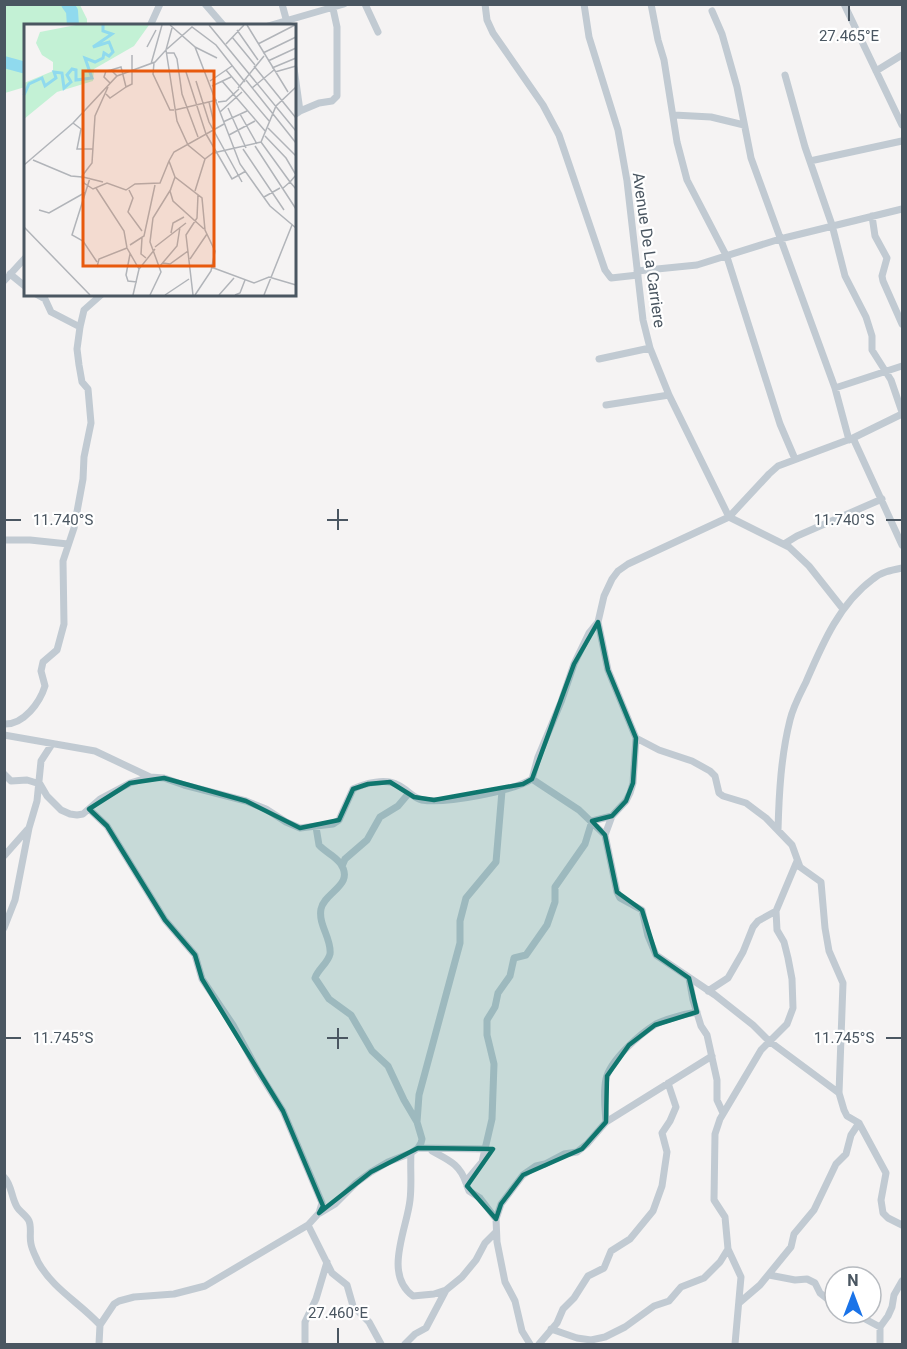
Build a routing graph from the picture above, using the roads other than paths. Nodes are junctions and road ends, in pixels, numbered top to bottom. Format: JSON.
{"nodes":[{"id":1,"x":160,"y":4,"type":"edge"},
{"id":2,"x":205,"y":4,"type":"edge"},
{"id":3,"x":282,"y":4,"type":"edge"},
{"id":4,"x":344,"y":4,"type":"edge"},
{"id":5,"x":365,"y":4,"type":"edge"},
{"id":6,"x":484,"y":4,"type":"edge"},
{"id":7,"x":584,"y":4,"type":"edge"},
{"id":8,"x":651,"y":4,"type":"edge"},
{"id":9,"x":844,"y":4,"type":"edge"},
{"id":10,"x":333,"y":6,"type":"edge"},
{"id":11,"x":712,"y":11,"type":"dead end"},
{"id":12,"x":288,"y":23,"type":"edge"},
{"id":13,"x":151,"y":24,"type":"edge"},
{"id":14,"x":222,"y":24,"type":"edge"},
{"id":15,"x":378,"y":32,"type":"dead end"},
{"id":16,"x":903,"y":55,"type":"edge"},
{"id":17,"x":876,"y":71,"type":"junction"},
{"id":18,"x":785,"y":75,"type":"dead end"},
{"id":19,"x":296,"y":98,"type":"edge"},
{"id":20,"x":903,"y":105,"type":"edge"},
{"id":21,"x":894,"y":109,"type":"junction"},
{"id":22,"x":297,"y":113,"type":"edge"},
{"id":23,"x":674,"y":114,"type":"junction"},
{"id":24,"x":744,"y":125,"type":"junction"},
{"id":25,"x":903,"y":125,"type":"edge"},
{"id":26,"x":903,"y":141,"type":"edge"},
{"id":27,"x":810,"y":161,"type":"junction"},
{"id":28,"x":903,"y":209,"type":"edge"},
{"id":29,"x":872,"y":216,"type":"junction"},
{"id":30,"x":832,"y":225,"type":"junction"},
{"id":31,"x":780,"y":239,"type":"junction"},
{"id":32,"x":727,"y":257,"type":"junction"},
{"id":33,"x":24,"y":259,"type":"edge"},
{"id":34,"x":637,"y":273,"type":"junction"},
{"id":35,"x":10,"y":274,"type":"junction"},
{"id":36,"x":4,"y":281,"type":"edge"},
{"id":37,"x":24,"y":285,"type":"edge"},
{"id":38,"x":40,"y":296,"type":"edge"},
{"id":39,"x":100,"y":296,"type":"edge"},
{"id":40,"x":903,"y":324,"type":"edge"},
{"id":41,"x":80,"y":327,"type":"junction"},
{"id":42,"x":650,"y":348,"type":"junction"},
{"id":43,"x":599,"y":359,"type":"dead end"},
{"id":44,"x":903,"y":366,"type":"edge"},
{"id":45,"x":885,"y":371,"type":"junction"},
{"id":46,"x":835,"y":388,"type":"junction"},
{"id":47,"x":669,"y":395,"type":"junction"},
{"id":48,"x":606,"y":405,"type":"dead end"},
{"id":49,"x":903,"y":413,"type":"edge"},
{"id":50,"x":851,"y":439,"type":"junction"},
{"id":51,"x":795,"y":459,"type":"junction"},
{"id":52,"x":882,"y":499,"type":"junction"},
{"id":53,"x":729,"y":517,"type":"junction"},
{"id":54,"x":4,"y":540,"type":"edge"},
{"id":55,"x":68,"y":544,"type":"junction"},
{"id":56,"x":784,"y":544,"type":"junction"},
{"id":57,"x":903,"y":545,"type":"edge"},
{"id":58,"x":903,"y":568,"type":"edge"},
{"id":59,"x":843,"y":609,"type":"junction"},
{"id":60,"x":598,"y":622,"type":"junction"},
{"id":61,"x":4,"y":724,"type":"edge"},
{"id":62,"x":4,"y":735,"type":"edge"},
{"id":63,"x":636,"y":738,"type":"junction"},
{"id":64,"x":52,"y":744,"type":"junction"},
{"id":65,"x":4,"y":774,"type":"edge"},
{"id":66,"x":150,"y":777,"type":"junction"},
{"id":67,"x":532,"y":779,"type":"junction"},
{"id":68,"x":39,"y":784,"type":"junction"},
{"id":69,"x":502,"y":791,"type":"junction"},
{"id":70,"x":409,"y":793,"type":"junction"},
{"id":71,"x":89,"y":809,"type":"junction"},
{"id":72,"x":612,"y":816,"type":"junction"},
{"id":73,"x":592,"y":821,"type":"junction"},
{"id":74,"x":316,"y":827,"type":"junction"},
{"id":75,"x":29,"y":828,"type":"junction"},
{"id":76,"x":778,"y":830,"type":"junction"},
{"id":77,"x":605,"y":835,"type":"junction"},
{"id":78,"x":4,"y":856,"type":"edge"},
{"id":79,"x":798,"y":861,"type":"junction"},
{"id":80,"x":342,"y":866,"type":"junction"},
{"id":81,"x":776,"y":911,"type":"junction"},
{"id":82,"x":4,"y":928,"type":"edge"},
{"id":83,"x":689,"y":978,"type":"junction"},
{"id":84,"x":708,"y":991,"type":"junction"},
{"id":85,"x":697,"y":1012,"type":"junction"},
{"id":86,"x":769,"y":1041,"type":"junction"},
{"id":87,"x":712,"y":1056,"type":"junction"},
{"id":88,"x":668,"y":1083,"type":"junction"},
{"id":89,"x":839,"y":1093,"type":"junction"},
{"id":90,"x":723,"y":1113,"type":"junction"},
{"id":91,"x":417,"y":1122,"type":"junction"},
{"id":92,"x":606,"y":1122,"type":"junction"},
{"id":93,"x":859,"y":1123,"type":"junction"},
{"id":94,"x":418,"y":1148,"type":"junction"},
{"id":95,"x":486,"y":1149,"type":"junction"},
{"id":96,"x":430,"y":1150,"type":"junction"},
{"id":97,"x":411,"y":1153,"type":"junction"},
{"id":98,"x":4,"y":1177,"type":"edge"},
{"id":99,"x":467,"y":1186,"type":"junction"},
{"id":100,"x":319,"y":1213,"type":"junction"},
{"id":101,"x":496,"y":1219,"type":"junction"},
{"id":102,"x":308,"y":1225,"type":"junction"},
{"id":103,"x":903,"y":1225,"type":"edge"},
{"id":104,"x":496,"y":1232,"type":"junction"},
{"id":105,"x":728,"y":1249,"type":"junction"},
{"id":106,"x":327,"y":1262,"type":"junction"},
{"id":107,"x":769,"y":1275,"type":"junction"},
{"id":108,"x":903,"y":1281,"type":"edge"},
{"id":109,"x":446,"y":1290,"type":"junction"},
{"id":110,"x":823,"y":1295,"type":"edge"},
{"id":111,"x":739,"y":1303,"type":"junction"},
{"id":112,"x":100,"y":1325,"type":"junction"},
{"id":113,"x":876,"y":1325,"type":"edge"},
{"id":114,"x":880,"y":1327,"type":"junction"},
{"id":115,"x":551,"y":1329,"type":"junction"},
{"id":116,"x":99,"y":1344,"type":"edge"},
{"id":117,"x":305,"y":1344,"type":"edge"},
{"id":118,"x":381,"y":1344,"type":"edge"},
{"id":119,"x":405,"y":1344,"type":"edge"},
{"id":120,"x":531,"y":1344,"type":"edge"},
{"id":121,"x":539,"y":1344,"type":"edge"},
{"id":122,"x":735,"y":1344,"type":"edge"},
{"id":123,"x":880,"y":1344,"type":"edge"}],
"edges":[{"from":1,"to":13,"type":"street"},
{"from":2,"to":14,"type":"street"},
{"from":3,"to":12,"type":"street"},
{"from":4,"to":10,"type":"street"},
{"from":5,"to":15,"type":"street"},
{"from":6,"to":34,"type":"street"},
{"from":7,"to":34,"type":"street","name":"Avenue De La Carriere"},
{"from":8,"to":23,"type":"street"},
{"from":9,"to":17,"type":"street"},
{"from":10,"to":12,"type":"street"},
{"from":10,"to":22,"type":"street"},
{"from":11,"to":24,"type":"street"},
{"from":16,"to":17,"type":"street"},
{"from":17,"to":21,"type":"street"},
{"from":18,"to":27,"type":"street"},
{"from":19,"to":22,"type":"street"},
{"from":20,"to":21,"type":"street"},
{"from":21,"to":25,"type":"street"},
{"from":23,"to":24,"type":"street"},
{"from":23,"to":32,"type":"street"},
{"from":24,"to":31,"type":"street"},
{"from":26,"to":27,"type":"street"},
{"from":27,"to":30,"type":"street"},
{"from":28,"to":29,"type":"street"},
{"from":29,"to":30,"type":"street"},
{"from":29,"to":40,"type":"street"},
{"from":30,"to":31,"type":"street"},
{"from":30,"to":45,"type":"street"},
{"from":31,"to":32,"type":"street"},
{"from":31,"to":46,"type":"street"},
{"from":32,"to":34,"type":"street"},
{"from":32,"to":51,"type":"street"},
{"from":33,"to":35,"type":"street"},
{"from":34,"to":42,"type":"street","name":"Avenue De La Carriere"},
{"from":35,"to":36,"type":"street"},
{"from":35,"to":37,"type":"street"},
{"from":38,"to":41,"type":"street"},
{"from":39,"to":41,"type":"street"},
{"from":41,"to":55,"type":"street"},
{"from":42,"to":43,"type":"street"},
{"from":42,"to":47,"type":"street","name":"Avenue De La Carriere"},
{"from":44,"to":45,"type":"street"},
{"from":45,"to":46,"type":"street"},
{"from":45,"to":49,"type":"street"},
{"from":46,"to":50,"type":"street"},
{"from":47,"to":48,"type":"street"},
{"from":47,"to":53,"type":"street","name":"Avenue De La Carriere"},
{"from":49,"to":50,"type":"street"},
{"from":50,"to":51,"type":"street"},
{"from":50,"to":52,"type":"street"},
{"from":51,"to":53,"type":"street"},
{"from":52,"to":56,"type":"street"},
{"from":52,"to":57,"type":"street"},
{"from":53,"to":56,"type":"street"},
{"from":53,"to":60,"type":"street"},
{"from":54,"to":55,"type":"street"},
{"from":55,"to":61,"type":"street"},
{"from":56,"to":59,"type":"street"},
{"from":58,"to":59,"type":"street"},
{"from":59,"to":76,"type":"street"},
{"from":60,"to":63,"type":"street"},
{"from":60,"to":67,"type":"street"},
{"from":62,"to":64,"type":"street"},
{"from":63,"to":72,"type":"street"},
{"from":63,"to":76,"type":"street"},
{"from":64,"to":66,"type":"street"},
{"from":64,"to":68,"type":"street"},
{"from":65,"to":68,"type":"street"},
{"from":66,"to":71,"type":"street"},
{"from":66,"to":74,"type":"street"},
{"from":67,"to":69,"type":"street"},
{"from":67,"to":73,"type":"street"},
{"from":68,"to":71,"type":"street"},
{"from":68,"to":75,"type":"street"},
{"from":69,"to":70,"type":"street"},
{"from":69,"to":91,"type":"street"},
{"from":70,"to":74,"type":"street"},
{"from":70,"to":80,"type":"street"},
{"from":71,"to":100,"type":"street"},
{"from":72,"to":73,"type":"street"},
{"from":72,"to":77,"type":"street"},
{"from":73,"to":77,"type":"street"},
{"from":73,"to":95,"type":"street"},
{"from":74,"to":80,"type":"street"},
{"from":75,"to":78,"type":"street"},
{"from":75,"to":82,"type":"street"},
{"from":76,"to":79,"type":"street"},
{"from":77,"to":83,"type":"street"},
{"from":79,"to":81,"type":"street"},
{"from":79,"to":89,"type":"street"},
{"from":80,"to":91,"type":"street"},
{"from":81,"to":84,"type":"street"},
{"from":81,"to":86,"type":"street"},
{"from":83,"to":84,"type":"street"},
{"from":83,"to":85,"type":"street"},
{"from":84,"to":86,"type":"street"},
{"from":85,"to":87,"type":"street"},
{"from":85,"to":92,"type":"street"},
{"from":86,"to":89,"type":"street"},
{"from":86,"to":90,"type":"street"},
{"from":87,"to":88,"type":"street"},
{"from":87,"to":90,"type":"street"},
{"from":88,"to":92,"type":"street"},
{"from":88,"to":115,"type":"street"},
{"from":89,"to":93,"type":"street"},
{"from":90,"to":105,"type":"street"},
{"from":91,"to":94,"type":"street"},
{"from":92,"to":101,"type":"street"},
{"from":93,"to":103,"type":"street"},
{"from":93,"to":107,"type":"street"},
{"from":94,"to":96,"type":"street"},
{"from":94,"to":97,"type":"street"},
{"from":95,"to":96,"type":"street"},
{"from":95,"to":99,"type":"street"},
{"from":96,"to":99,"type":"street"},
{"from":97,"to":100,"type":"street"},
{"from":97,"to":109,"type":"street"},
{"from":98,"to":112,"type":"street"},
{"from":99,"to":101,"type":"street"},
{"from":100,"to":102,"type":"street"},
{"from":101,"to":104,"type":"street"},
{"from":102,"to":106,"type":"street"},
{"from":102,"to":112,"type":"street"},
{"from":104,"to":109,"type":"street"},
{"from":104,"to":120,"type":"street"},
{"from":105,"to":111,"type":"street"},
{"from":105,"to":115,"type":"street"},
{"from":106,"to":117,"type":"street"},
{"from":106,"to":118,"type":"street"},
{"from":107,"to":110,"type":"street"},
{"from":107,"to":111,"type":"street"},
{"from":108,"to":114,"type":"street"},
{"from":109,"to":119,"type":"street"},
{"from":111,"to":122,"type":"street"},
{"from":112,"to":116,"type":"street"},
{"from":113,"to":114,"type":"street"},
{"from":114,"to":123,"type":"street"},
{"from":115,"to":121,"type":"street"}]}
